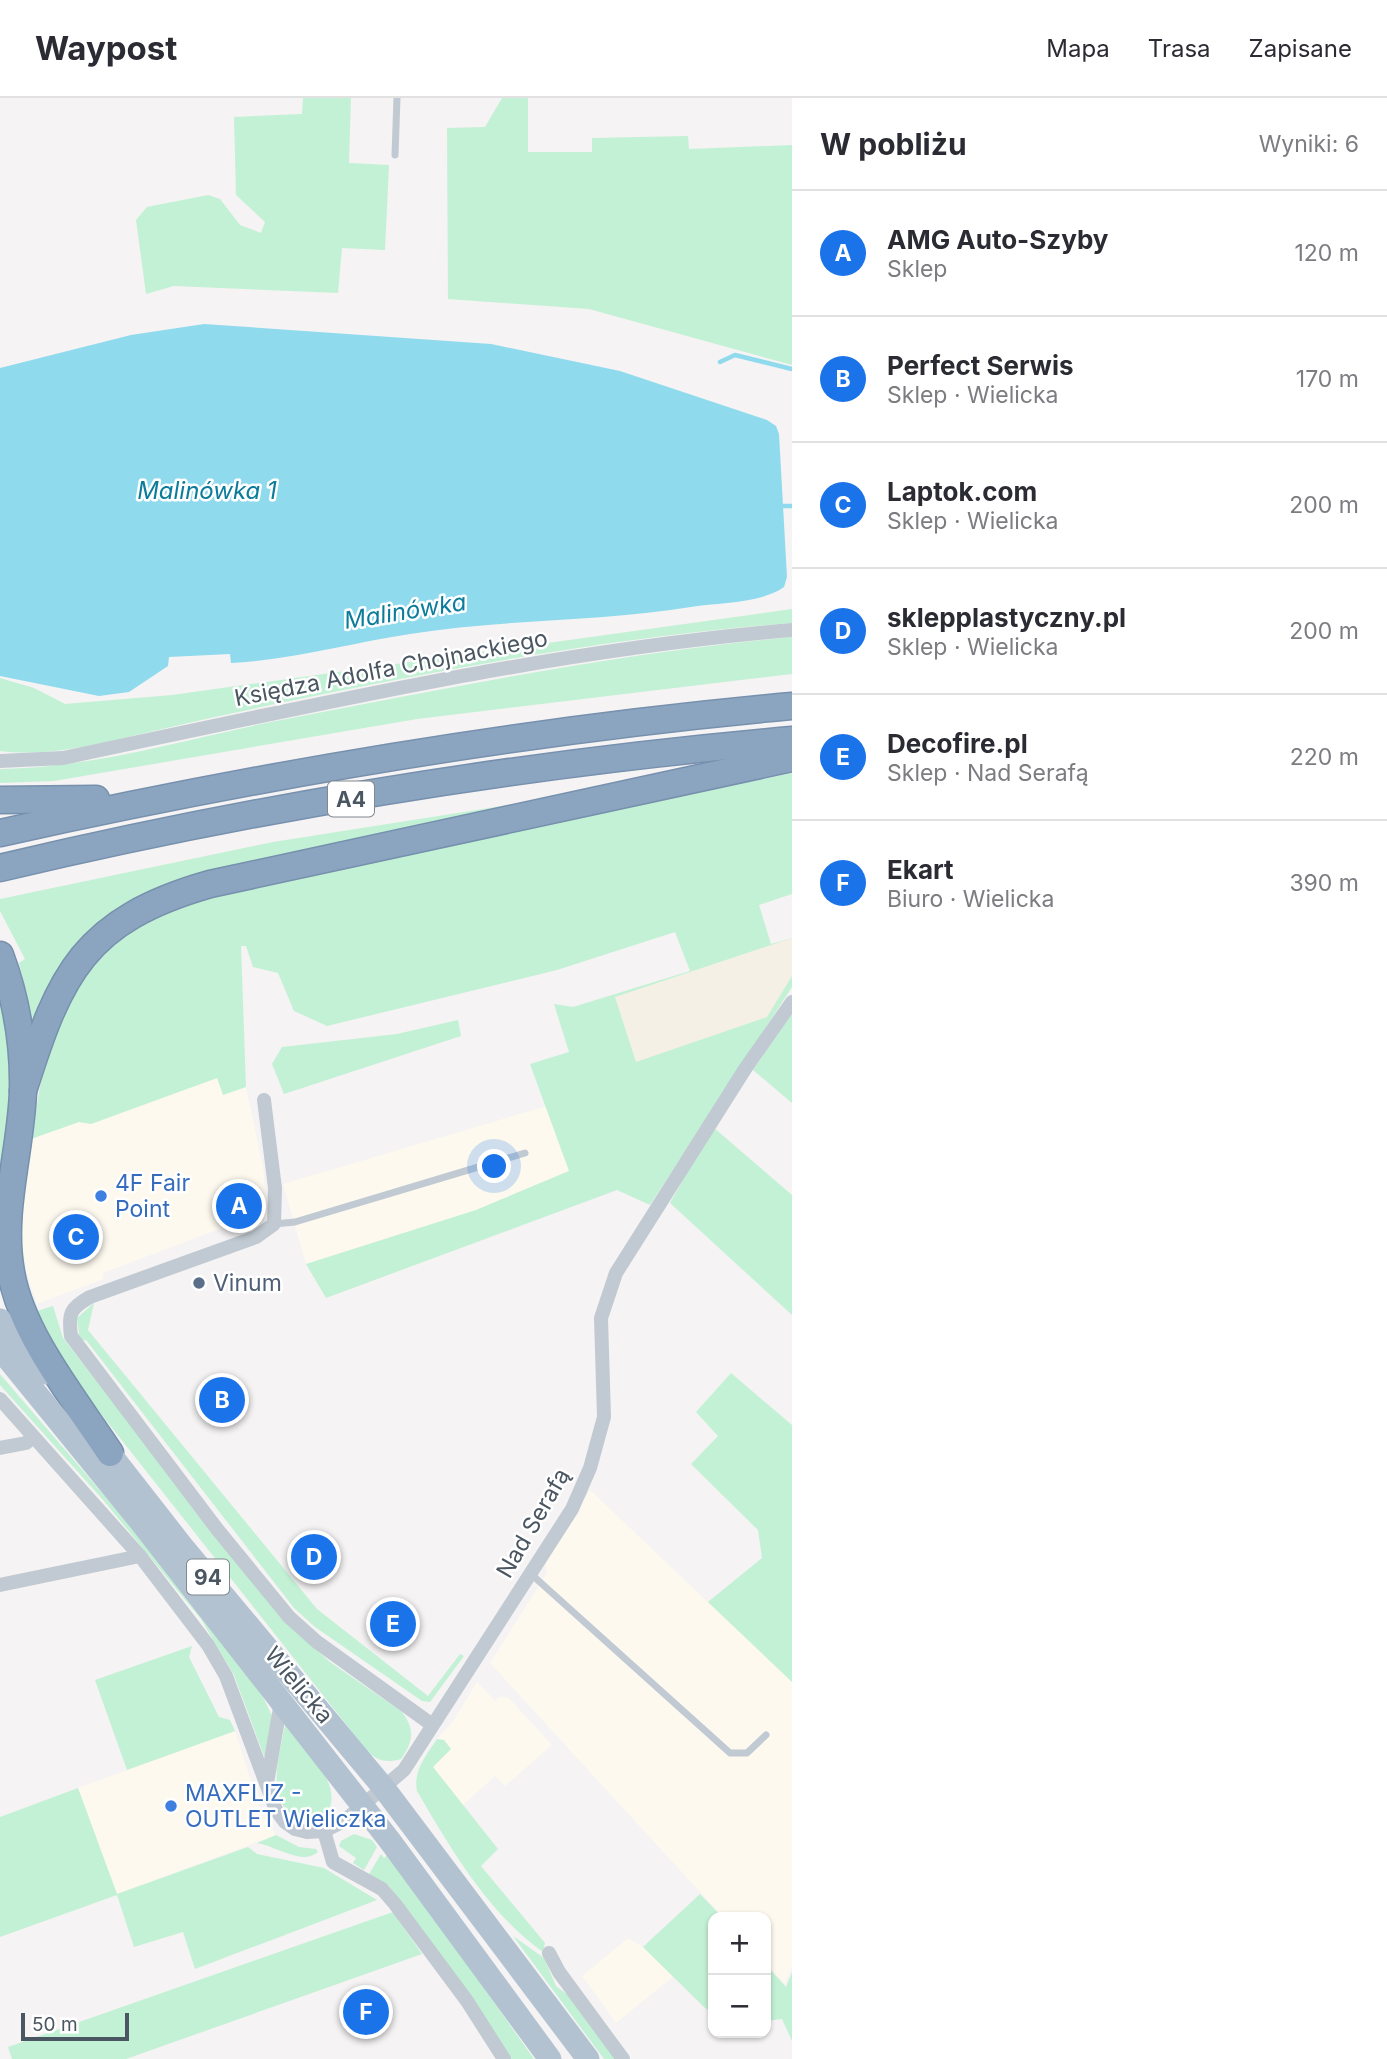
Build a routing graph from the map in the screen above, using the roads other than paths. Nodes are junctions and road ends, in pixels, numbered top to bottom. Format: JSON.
{"nodes":[{"id":1,"x":397,"y":98,"type":"edge"},
{"id":2,"x":395,"y":155,"type":"dead end"},
{"id":3,"x":792,"y":630,"type":"edge"},
{"id":4,"x":792,"y":706,"type":"edge"},
{"id":5,"x":792,"y":740,"type":"edge"},
{"id":6,"x":792,"y":758,"type":"edge"},
{"id":7,"x":0,"y":761,"type":"edge"},
{"id":8,"x":196,"y":792,"type":"junction"},
{"id":9,"x":0,"y":800,"type":"edge"},
{"id":10,"x":0,"y":833,"type":"edge"},
{"id":11,"x":35,"y":860,"type":"junction"},
{"id":12,"x":0,"y":868,"type":"edge"},
{"id":13,"x":0,"y":874,"type":"edge"},
{"id":14,"x":2,"y":961,"type":"edge"},
{"id":15,"x":792,"y":1002,"type":"edge"},
{"id":16,"x":23,"y":1091,"type":"junction"},
{"id":17,"x":264,"y":1100,"type":"dead end"},
{"id":18,"x":525,"y":1153,"type":"dead end"},
{"id":19,"x":274,"y":1224,"type":"junction"},
{"id":20,"x":0,"y":1320,"type":"edge"},
{"id":21,"x":0,"y":1349,"type":"edge"},
{"id":22,"x":0,"y":1399,"type":"edge"},
{"id":23,"x":33,"y":1437,"type":"junction"},
{"id":24,"x":0,"y":1448,"type":"edge"},
{"id":25,"x":110,"y":1453,"type":"junction"},
{"id":26,"x":140,"y":1556,"type":"junction"},
{"id":27,"x":531,"y":1574,"type":"junction"},
{"id":28,"x":0,"y":1585,"type":"edge"},
{"id":29,"x":281,"y":1702,"type":"junction"},
{"id":30,"x":431,"y":1724,"type":"junction"},
{"id":31,"x":766,"y":1735,"type":"dead end"},
{"id":32,"x":266,"y":1784,"type":"junction"},
{"id":33,"x":383,"y":1787,"type":"junction"},
{"id":34,"x":363,"y":1806,"type":"junction"},
{"id":35,"x":324,"y":1831,"type":"junction"},
{"id":36,"x":549,"y":1953,"type":"dead end"},
{"id":37,"x":504,"y":2059,"type":"edge"},
{"id":38,"x":550,"y":2059,"type":"edge"},
{"id":39,"x":588,"y":2059,"type":"edge"},
{"id":40,"x":623,"y":2059,"type":"edge"}],
"edges":[{"from":1,"to":2,"type":"lane"},
{"from":3,"to":7,"type":"street","name":"Księdza Adolfa Chojnackiego"},
{"from":4,"to":8,"type":"highway","number":"A4"},
{"from":5,"to":11,"type":"highway","number":"A4"},
{"from":6,"to":16,"type":"highway"},
{"from":8,"to":9,"type":"highway"},
{"from":8,"to":10,"type":"highway","number":"A4"},
{"from":11,"to":12,"type":"highway","number":"A4"},
{"from":11,"to":13,"type":"highway"},
{"from":14,"to":16,"type":"highway"},
{"from":15,"to":27,"type":"street","name":"Nad Serafą"},
{"from":16,"to":25,"type":"highway"},
{"from":17,"to":19,"type":"street"},
{"from":18,"to":19,"type":"lane"},
{"from":19,"to":30,"type":"street"},
{"from":20,"to":25,"type":"main road","name":"Wielicka"},
{"from":21,"to":29,"type":"main road","name":"Wielicka","number":"94"},
{"from":22,"to":23,"type":"street"},
{"from":23,"to":24,"type":"street"},
{"from":23,"to":26,"type":"street"},
{"from":25,"to":33,"type":"main road","name":"Wielicka","number":"94"},
{"from":26,"to":28,"type":"street"},
{"from":26,"to":32,"type":"street"},
{"from":27,"to":30,"type":"street","name":"Nad Serafą"},
{"from":27,"to":31,"type":"lane"},
{"from":29,"to":32,"type":"street"},
{"from":29,"to":34,"type":"main road","name":"Wielicka","number":"94"},
{"from":30,"to":33,"type":"street","name":"Nad Serafą"},
{"from":32,"to":35,"type":"street"},
{"from":33,"to":34,"type":"street","name":"Nad Serafą"},
{"from":33,"to":39,"type":"main road","name":"Wielicka","number":"94"},
{"from":34,"to":35,"type":"street","name":"Nad Serafą"},
{"from":34,"to":38,"type":"main road","name":"Wielicka","number":"94"},
{"from":35,"to":37,"type":"street"},
{"from":36,"to":40,"type":"street"}]}
